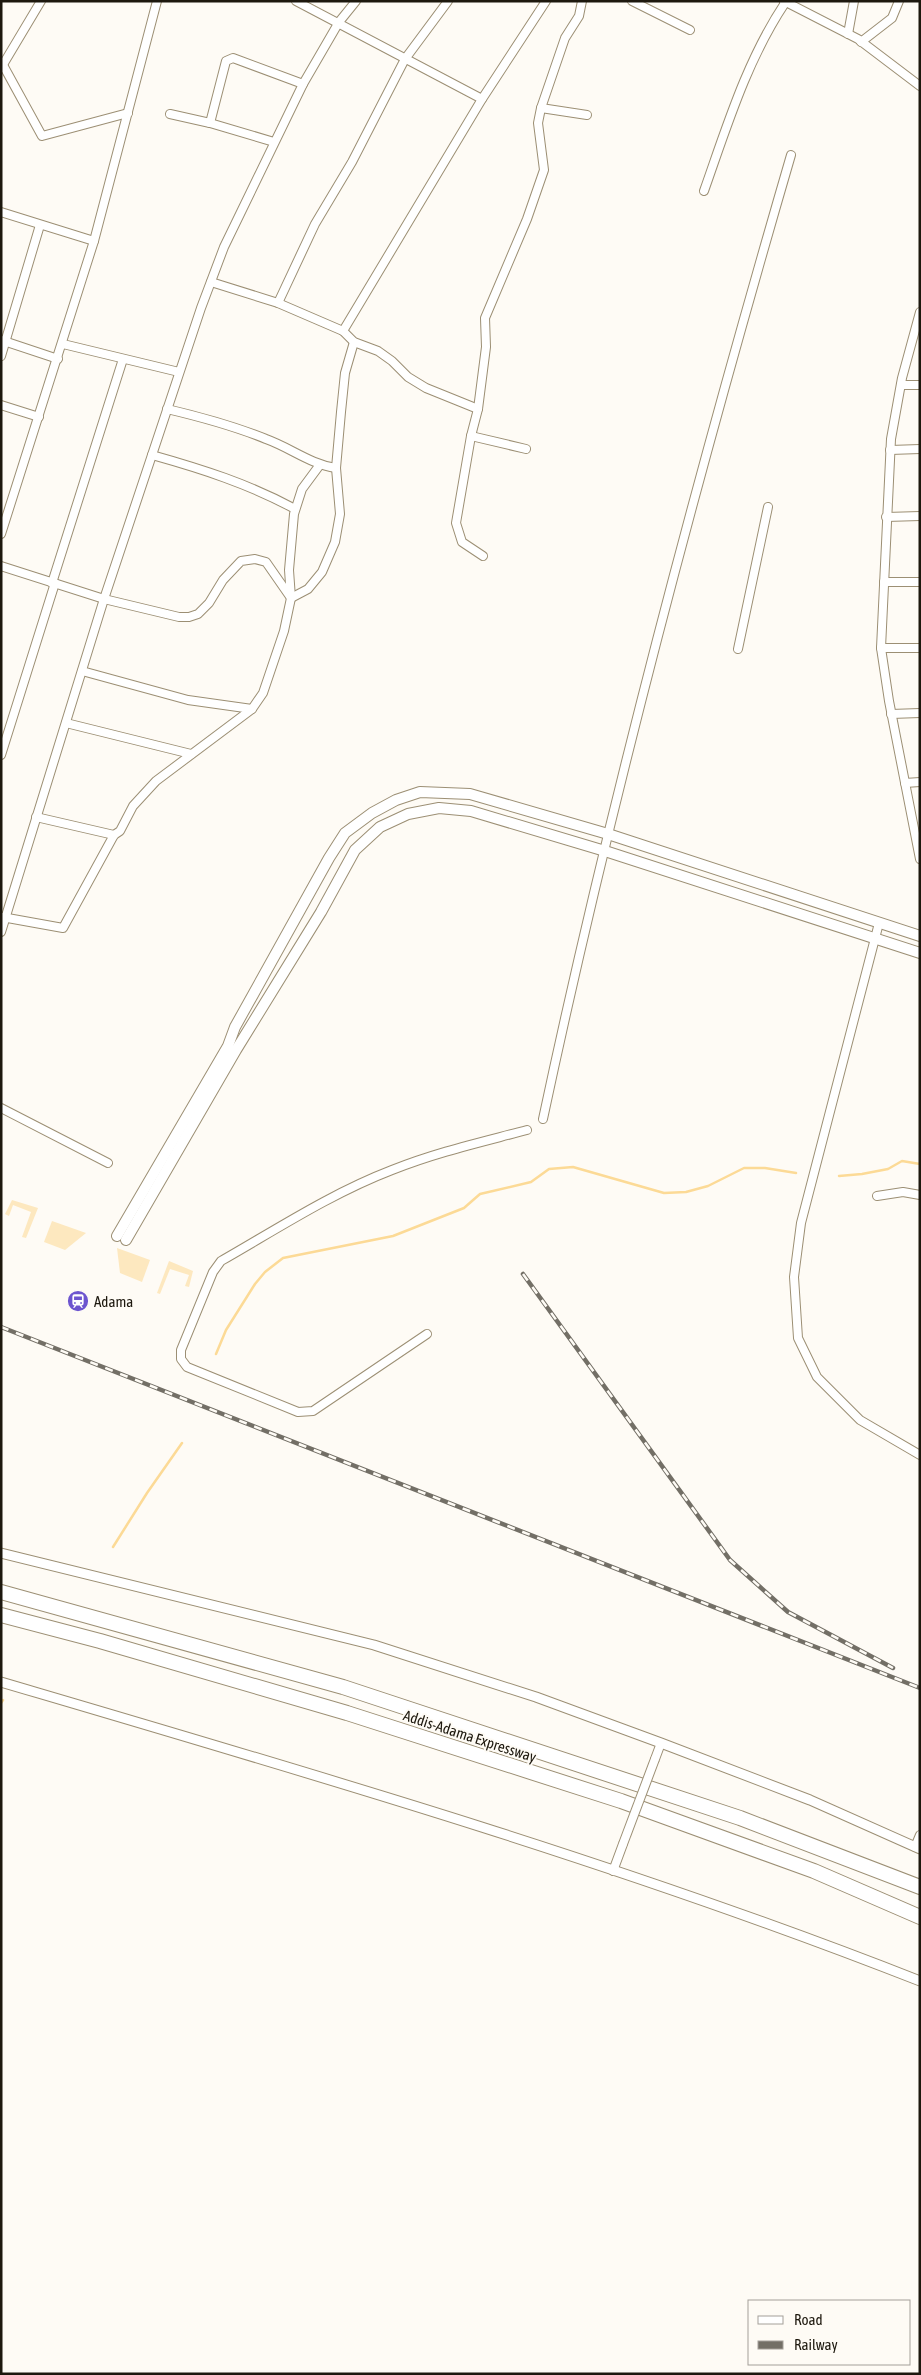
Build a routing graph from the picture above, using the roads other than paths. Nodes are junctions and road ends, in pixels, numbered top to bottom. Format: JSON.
{"nodes":[{"id":1,"x":40,"y":1,"type":"edge"},
{"id":2,"x":158,"y":1,"type":"edge"},
{"id":3,"x":296,"y":1,"type":"edge"},
{"id":4,"x":356,"y":1,"type":"edge"},
{"id":5,"x":448,"y":1,"type":"edge"},
{"id":6,"x":546,"y":1,"type":"edge"},
{"id":7,"x":582,"y":1,"type":"edge"},
{"id":8,"x":632,"y":1,"type":"edge"},
{"id":9,"x":854,"y":1,"type":"edge"},
{"id":10,"x":899,"y":1,"type":"edge"},
{"id":11,"x":784,"y":2,"type":"edge"},
{"id":12,"x":795,"y":4,"type":"edge"},
{"id":13,"x":339,"y":22,"type":"junction"},
{"id":14,"x":690,"y":30,"type":"dead end"},
{"id":15,"x":848,"y":34,"type":"junction"},
{"id":16,"x":861,"y":42,"type":"junction"},
{"id":17,"x":405,"y":59,"type":"junction"},
{"id":18,"x":2,"y":66,"type":"edge"},
{"id":19,"x":303,"y":84,"type":"junction"},
{"id":20,"x":920,"y":86,"type":"edge"},
{"id":21,"x":482,"y":99,"type":"junction"},
{"id":22,"x":541,"y":108,"type":"junction"},
{"id":23,"x":128,"y":113,"type":"junction"},
{"id":24,"x":170,"y":114,"type":"dead end"},
{"id":25,"x":587,"y":115,"type":"dead end"},
{"id":26,"x":210,"y":123,"type":"junction"},
{"id":27,"x":274,"y":142,"type":"junction"},
{"id":28,"x":791,"y":156,"type":"dead end"},
{"id":29,"x":704,"y":191,"type":"dead end"},
{"id":30,"x":1,"y":212,"type":"edge"},
{"id":31,"x":40,"y":224,"type":"junction"},
{"id":32,"x":94,"y":242,"type":"junction"},
{"id":33,"x":211,"y":282,"type":"junction"},
{"id":34,"x":278,"y":303,"type":"junction"},
{"id":35,"x":919,"y":317,"type":"edge"},
{"id":36,"x":343,"y":331,"type":"junction"},
{"id":37,"x":3,"y":341,"type":"edge"},
{"id":38,"x":354,"y":342,"type":"junction"},
{"id":39,"x":63,"y":344,"type":"junction"},
{"id":40,"x":1,"y":356,"type":"edge"},
{"id":41,"x":58,"y":358,"type":"junction"},
{"id":42,"x":122,"y":359,"type":"junction"},
{"id":43,"x":179,"y":372,"type":"junction"},
{"id":44,"x":901,"y":385,"type":"junction"},
{"id":45,"x":920,"y":385,"type":"edge"},
{"id":46,"x":1,"y":405,"type":"edge"},
{"id":47,"x":167,"y":409,"type":"junction"},
{"id":48,"x":478,"y":409,"type":"junction"},
{"id":49,"x":39,"y":417,"type":"junction"},
{"id":50,"x":471,"y":436,"type":"junction"},
{"id":51,"x":920,"y":449,"type":"edge"},
{"id":52,"x":526,"y":450,"type":"dead end"},
{"id":53,"x":890,"y":450,"type":"junction"},
{"id":54,"x":152,"y":455,"type":"junction"},
{"id":55,"x":319,"y":466,"type":"junction"},
{"id":56,"x":336,"y":468,"type":"junction"},
{"id":57,"x":768,"y":507,"type":"dead end"},
{"id":58,"x":296,"y":510,"type":"junction"},
{"id":59,"x":920,"y":516,"type":"edge"},
{"id":60,"x":886,"y":517,"type":"junction"},
{"id":61,"x":1,"y":534,"type":"edge"},
{"id":62,"x":483,"y":556,"type":"dead end"},
{"id":63,"x":1,"y":566,"type":"edge"},
{"id":64,"x":884,"y":582,"type":"junction"},
{"id":65,"x":920,"y":582,"type":"edge"},
{"id":66,"x":54,"y":583,"type":"junction"},
{"id":67,"x":104,"y":598,"type":"junction"},
{"id":68,"x":291,"y":598,"type":"junction"},
{"id":69,"x":881,"y":648,"type":"junction"},
{"id":70,"x":920,"y":648,"type":"edge"},
{"id":71,"x":738,"y":649,"type":"dead end"},
{"id":72,"x":82,"y":671,"type":"junction"},
{"id":73,"x":252,"y":709,"type":"junction"},
{"id":74,"x":920,"y":713,"type":"edge"},
{"id":75,"x":891,"y":714,"type":"junction"},
{"id":76,"x":66,"y":722,"type":"junction"},
{"id":77,"x":1,"y":754,"type":"edge"},
{"id":78,"x":191,"y":754,"type":"junction"},
{"id":79,"x":920,"y":782,"type":"edge"},
{"id":80,"x":905,"y":783,"type":"junction"},
{"id":81,"x":36,"y":817,"type":"junction"},
{"id":82,"x":608,"y":834,"type":"junction"},
{"id":83,"x":114,"y":835,"type":"junction"},
{"id":84,"x":918,"y":846,"type":"edge"},
{"id":85,"x":604,"y":851,"type":"junction"},
{"id":86,"x":920,"y":859,"type":"edge"},
{"id":87,"x":3,"y":917,"type":"edge"},
{"id":88,"x":879,"y":923,"type":"junction"},
{"id":89,"x":1,"y":932,"type":"edge"},
{"id":90,"x":919,"y":935,"type":"edge"},
{"id":91,"x":875,"y":938,"type":"junction"},
{"id":92,"x":917,"y":952,"type":"edge"},
{"id":93,"x":1,"y":1108,"type":"edge"},
{"id":94,"x":543,"y":1119,"type":"dead end"},
{"id":95,"x":528,"y":1130,"type":"dead end"},
{"id":96,"x":108,"y":1163,"type":"dead end"},
{"id":97,"x":920,"y":1195,"type":"edge"},
{"id":98,"x":877,"y":1196,"type":"dead end"},
{"id":99,"x":428,"y":1334,"type":"dead end"},
{"id":100,"x":920,"y":1455,"type":"edge"},
{"id":101,"x":1,"y":1554,"type":"edge"},
{"id":102,"x":1,"y":1592,"type":"edge"},
{"id":103,"x":1,"y":1615,"type":"edge"},
{"id":104,"x":1,"y":1682,"type":"edge"},
{"id":105,"x":661,"y":1743,"type":"junction"},
{"id":106,"x":920,"y":1834,"type":"edge"},
{"id":107,"x":917,"y":1848,"type":"edge"},
{"id":108,"x":613,"y":1871,"type":"junction"},
{"id":109,"x":920,"y":1887,"type":"edge"},
{"id":110,"x":920,"y":1917,"type":"edge"},
{"id":111,"x":920,"y":1981,"type":"edge"}],
"edges":[{"from":1,"to":18,"type":"street"},
{"from":2,"to":23,"type":"street"},
{"from":3,"to":13,"type":"street"},
{"from":4,"to":13,"type":"street"},
{"from":5,"to":17,"type":"street"},
{"from":6,"to":21,"type":"street"},
{"from":7,"to":22,"type":"street"},
{"from":8,"to":14,"type":"street"},
{"from":9,"to":15,"type":"street"},
{"from":10,"to":16,"type":"street"},
{"from":11,"to":12,"type":"street"},
{"from":11,"to":29,"type":"street"},
{"from":12,"to":15,"type":"street"},
{"from":13,"to":17,"type":"street"},
{"from":13,"to":19,"type":"street"},
{"from":15,"to":16,"type":"street"},
{"from":16,"to":20,"type":"street"},
{"from":17,"to":21,"type":"street"},
{"from":17,"to":34,"type":"street"},
{"from":18,"to":23,"type":"street"},
{"from":19,"to":26,"type":"street"},
{"from":19,"to":27,"type":"street"},
{"from":21,"to":36,"type":"street"},
{"from":22,"to":25,"type":"street"},
{"from":22,"to":48,"type":"street"},
{"from":23,"to":32,"type":"street"},
{"from":24,"to":26,"type":"street"},
{"from":26,"to":27,"type":"street"},
{"from":27,"to":33,"type":"street"},
{"from":28,"to":82,"type":"street"},
{"from":30,"to":31,"type":"street"},
{"from":31,"to":32,"type":"street"},
{"from":31,"to":37,"type":"street"},
{"from":32,"to":39,"type":"street"},
{"from":33,"to":34,"type":"street"},
{"from":33,"to":43,"type":"street"},
{"from":34,"to":36,"type":"street"},
{"from":35,"to":44,"type":"street"},
{"from":36,"to":38,"type":"street"},
{"from":37,"to":40,"type":"street"},
{"from":37,"to":41,"type":"street"},
{"from":38,"to":48,"type":"street"},
{"from":38,"to":56,"type":"street"},
{"from":39,"to":41,"type":"street"},
{"from":39,"to":42,"type":"street"},
{"from":41,"to":49,"type":"street"},
{"from":42,"to":43,"type":"street"},
{"from":42,"to":66,"type":"street"},
{"from":43,"to":47,"type":"street"},
{"from":44,"to":45,"type":"street"},
{"from":44,"to":53,"type":"street"},
{"from":46,"to":49,"type":"street"},
{"from":47,"to":54,"type":"street"},
{"from":47,"to":55,"type":"street"},
{"from":48,"to":50,"type":"street"},
{"from":49,"to":61,"type":"street"},
{"from":50,"to":52,"type":"street"},
{"from":50,"to":62,"type":"street"},
{"from":51,"to":53,"type":"street"},
{"from":53,"to":60,"type":"street"},
{"from":54,"to":58,"type":"street"},
{"from":54,"to":67,"type":"street"},
{"from":55,"to":56,"type":"street"},
{"from":55,"to":58,"type":"street"},
{"from":56,"to":68,"type":"street"},
{"from":57,"to":71,"type":"street"},
{"from":58,"to":68,"type":"street"},
{"from":59,"to":60,"type":"street"},
{"from":60,"to":64,"type":"street"},
{"from":63,"to":66,"type":"street"},
{"from":64,"to":65,"type":"street"},
{"from":64,"to":69,"type":"street"},
{"from":66,"to":67,"type":"street"},
{"from":66,"to":77,"type":"street"},
{"from":67,"to":68,"type":"street"},
{"from":67,"to":72,"type":"street"},
{"from":68,"to":73,"type":"street"},
{"from":69,"to":70,"type":"street"},
{"from":69,"to":75,"type":"street"},
{"from":72,"to":73,"type":"street"},
{"from":72,"to":76,"type":"street"},
{"from":73,"to":78,"type":"street"},
{"from":74,"to":75,"type":"street"},
{"from":75,"to":80,"type":"street"},
{"from":76,"to":78,"type":"street"},
{"from":76,"to":81,"type":"street"},
{"from":78,"to":83,"type":"street"},
{"from":79,"to":80,"type":"street"},
{"from":80,"to":84,"type":"street"},
{"from":81,"to":83,"type":"street"},
{"from":81,"to":87,"type":"street"},
{"from":82,"to":85,"type":"street"},
{"from":82,"to":85,"type":"main road"},
{"from":82,"to":88,"type":"main road"},
{"from":83,"to":87,"type":"street"},
{"from":84,"to":86,"type":"street"},
{"from":85,"to":91,"type":"main road"},
{"from":85,"to":94,"type":"street"},
{"from":87,"to":89,"type":"street"},
{"from":88,"to":90,"type":"main road"},
{"from":88,"to":91,"type":"street"},
{"from":90,"to":92,"type":"street"},
{"from":91,"to":92,"type":"main road"},
{"from":91,"to":100,"type":"street"},
{"from":93,"to":96,"type":"street"},
{"from":95,"to":99,"type":"street"},
{"from":97,"to":98,"type":"street"},
{"from":101,"to":105,"type":"street"},
{"from":102,"to":109,"type":"highway","name":"Addis-Adama Expressway"},
{"from":103,"to":110,"type":"highway","name":"Addis-Adama Expressway"},
{"from":104,"to":108,"type":"street"},
{"from":105,"to":107,"type":"street"},
{"from":105,"to":108,"type":"street","bridge":true},
{"from":106,"to":107,"type":"street"},
{"from":108,"to":111,"type":"street"}]}
